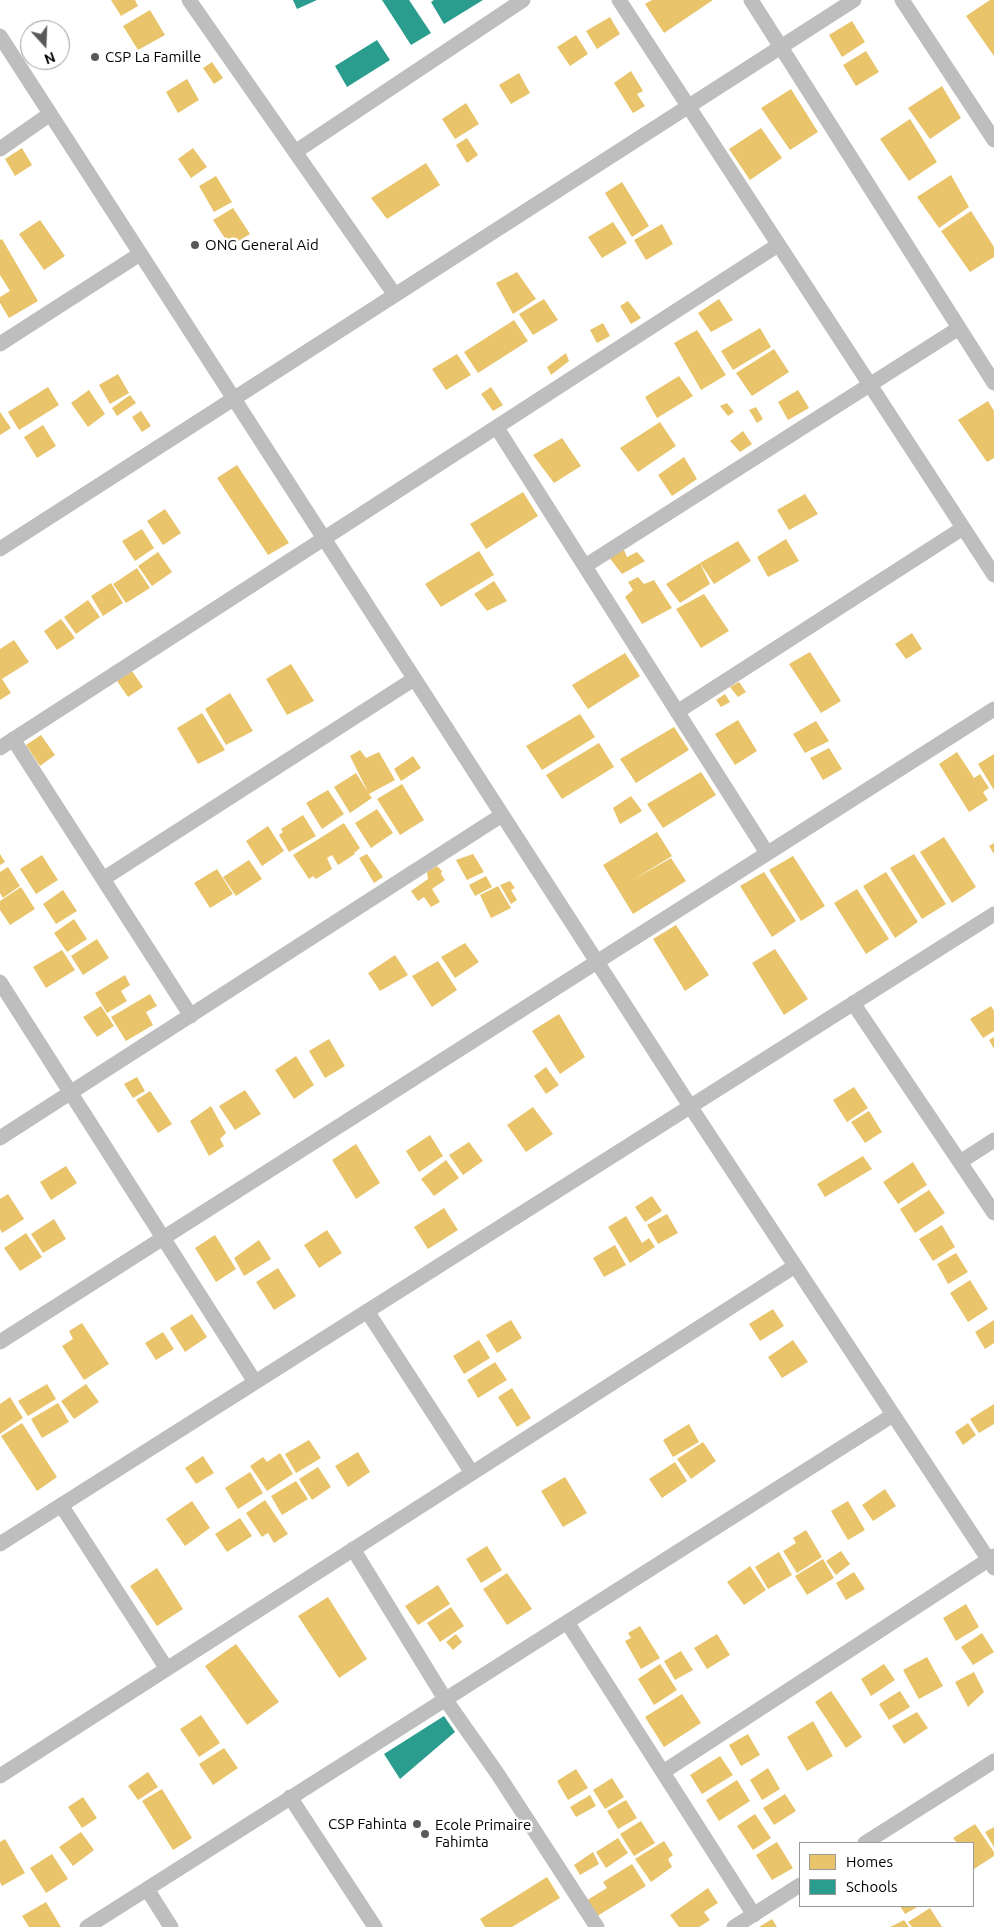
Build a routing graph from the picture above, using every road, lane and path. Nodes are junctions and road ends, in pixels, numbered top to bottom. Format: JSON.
{"nodes":[{"id":1,"x":189,"y":0,"type":"edge"},
{"id":2,"x":523,"y":0,"type":"edge"},
{"id":3,"x":619,"y":0,"type":"edge"},
{"id":4,"x":751,"y":0,"type":"edge"},
{"id":5,"x":854,"y":0,"type":"edge"},
{"id":6,"x":902,"y":0,"type":"edge"},
{"id":7,"x":0,"y":36,"type":"edge"},
{"id":8,"x":781,"y":47,"type":"junction"},
{"id":9,"x":688,"y":106,"type":"junction"},
{"id":10,"x":50,"y":114,"type":"junction"},
{"id":11,"x":994,"y":140,"type":"edge"},
{"id":12,"x":0,"y":149,"type":"edge"},
{"id":13,"x":295,"y":152,"type":"junction"},
{"id":14,"x":778,"y":245,"type":"junction"},
{"id":15,"x":140,"y":254,"type":"junction"},
{"id":16,"x":395,"y":295,"type":"junction"},
{"id":17,"x":959,"y":328,"type":"junction"},
{"id":18,"x":0,"y":344,"type":"edge"},
{"id":19,"x":994,"y":383,"type":"edge"},
{"id":20,"x":870,"y":384,"type":"junction"},
{"id":21,"x":234,"y":399,"type":"junction"},
{"id":22,"x":496,"y":428,"type":"junction"},
{"id":23,"x":963,"y":528,"type":"junction"},
{"id":24,"x":324,"y":539,"type":"junction"},
{"id":25,"x":0,"y":549,"type":"edge"},
{"id":26,"x":585,"y":566,"type":"junction"},
{"id":27,"x":994,"y":575,"type":"edge"},
{"id":28,"x":414,"y":679,"type":"junction"},
{"id":29,"x":994,"y":709,"type":"edge"},
{"id":30,"x":677,"y":712,"type":"junction"},
{"id":31,"x":6,"y":744,"type":"edge"},
{"id":32,"x":502,"y":815,"type":"junction"},
{"id":33,"x":767,"y":853,"type":"junction"},
{"id":34,"x":103,"y":880,"type":"junction"},
{"id":35,"x":994,"y":914,"type":"edge"},
{"id":36,"x":596,"y":962,"type":"junction"},
{"id":37,"x":0,"y":982,"type":"edge"},
{"id":38,"x":853,"y":1003,"type":"junction"},
{"id":39,"x":191,"y":1016,"type":"junction"},
{"id":40,"x":70,"y":1092,"type":"junction"},
{"id":41,"x":690,"y":1106,"type":"junction"},
{"id":42,"x":0,"y":1138,"type":"edge"},
{"id":43,"x":994,"y":1140,"type":"edge"},
{"id":44,"x":960,"y":1162,"type":"junction"},
{"id":45,"x":994,"y":1214,"type":"edge"},
{"id":46,"x":163,"y":1238,"type":"junction"},
{"id":47,"x":795,"y":1266,"type":"junction"},
{"id":48,"x":367,"y":1311,"type":"junction"},
{"id":49,"x":0,"y":1342,"type":"edge"},
{"id":50,"x":255,"y":1382,"type":"junction"},
{"id":51,"x":893,"y":1414,"type":"junction"},
{"id":52,"x":472,"y":1473,"type":"junction"},
{"id":53,"x":62,"y":1505,"type":"junction"},
{"id":54,"x":0,"y":1544,"type":"edge"},
{"id":55,"x":353,"y":1549,"type":"junction"},
{"id":56,"x":992,"y":1561,"type":"edge"},
{"id":57,"x":567,"y":1622,"type":"junction"},
{"id":58,"x":167,"y":1669,"type":"junction"},
{"id":59,"x":445,"y":1699,"type":"junction"},
{"id":60,"x":994,"y":1761,"type":"edge"},
{"id":61,"x":663,"y":1772,"type":"junction"},
{"id":62,"x":0,"y":1776,"type":"edge"},
{"id":63,"x":290,"y":1797,"type":"junction"},
{"id":64,"x":868,"y":1842,"type":"edge"},
{"id":65,"x":799,"y":1886,"type":"edge"},
{"id":66,"x":147,"y":1889,"type":"junction"},
{"id":67,"x":754,"y":1915,"type":"junction"},
{"id":68,"x":87,"y":1927,"type":"edge"},
{"id":69,"x":171,"y":1927,"type":"edge"},
{"id":70,"x":375,"y":1927,"type":"edge"},
{"id":71,"x":597,"y":1927,"type":"edge"},
{"id":72,"x":734,"y":1927,"type":"edge"}],
"edges":[{"from":1,"to":13,"type":"street"},
{"from":2,"to":13,"type":"street"},
{"from":3,"to":9,"type":"street"},
{"from":4,"to":8,"type":"street"},
{"from":5,"to":8,"type":"street"},
{"from":6,"to":11,"type":"street"},
{"from":7,"to":10,"type":"street"},
{"from":8,"to":9,"type":"street"},
{"from":8,"to":17,"type":"street"},
{"from":9,"to":14,"type":"street"},
{"from":9,"to":16,"type":"street"},
{"from":10,"to":12,"type":"street"},
{"from":10,"to":15,"type":"street"},
{"from":13,"to":16,"type":"street"},
{"from":14,"to":20,"type":"street"},
{"from":14,"to":22,"type":"street"},
{"from":15,"to":18,"type":"street"},
{"from":15,"to":21,"type":"street"},
{"from":16,"to":21,"type":"street"},
{"from":17,"to":19,"type":"street"},
{"from":17,"to":20,"type":"street"},
{"from":20,"to":23,"type":"street"},
{"from":20,"to":26,"type":"street"},
{"from":21,"to":24,"type":"street"},
{"from":21,"to":25,"type":"street"},
{"from":22,"to":24,"type":"street"},
{"from":22,"to":26,"type":"street"},
{"from":23,"to":27,"type":"street"},
{"from":23,"to":30,"type":"street"},
{"from":24,"to":28,"type":"street"},
{"from":24,"to":31,"type":"street"},
{"from":26,"to":30,"type":"street"},
{"from":28,"to":32,"type":"street"},
{"from":28,"to":34,"type":"street"},
{"from":29,"to":33,"type":"street"},
{"from":30,"to":33,"type":"street"},
{"from":31,"to":34,"type":"street"},
{"from":32,"to":36,"type":"street"},
{"from":32,"to":39,"type":"street"},
{"from":33,"to":36,"type":"street"},
{"from":34,"to":39,"type":"street"},
{"from":35,"to":38,"type":"street"},
{"from":36,"to":41,"type":"street"},
{"from":36,"to":46,"type":"street"},
{"from":37,"to":40,"type":"street"},
{"from":38,"to":41,"type":"street"},
{"from":38,"to":44,"type":"street"},
{"from":39,"to":40,"type":"street"},
{"from":40,"to":42,"type":"street"},
{"from":40,"to":46,"type":"street"},
{"from":41,"to":47,"type":"street"},
{"from":41,"to":48,"type":"street"},
{"from":43,"to":44,"type":"street"},
{"from":44,"to":45,"type":"street"},
{"from":46,"to":49,"type":"street"},
{"from":46,"to":50,"type":"street"},
{"from":47,"to":51,"type":"street"},
{"from":47,"to":52,"type":"street"},
{"from":48,"to":50,"type":"street"},
{"from":48,"to":52,"type":"street"},
{"from":50,"to":53,"type":"street"},
{"from":51,"to":56,"type":"street"},
{"from":51,"to":57,"type":"street"},
{"from":52,"to":55,"type":"street"},
{"from":53,"to":54,"type":"street"},
{"from":53,"to":58,"type":"street"},
{"from":55,"to":58,"type":"street"},
{"from":55,"to":59,"type":"street"},
{"from":56,"to":61,"type":"street"},
{"from":57,"to":59,"type":"street"},
{"from":57,"to":61,"type":"street"},
{"from":58,"to":62,"type":"street"},
{"from":59,"to":63,"type":"street"},
{"from":59,"to":71,"type":"street"},
{"from":60,"to":64,"type":"street"},
{"from":61,"to":67,"type":"street"},
{"from":63,"to":66,"type":"street"},
{"from":63,"to":70,"type":"street"},
{"from":65,"to":67,"type":"street"},
{"from":66,"to":68,"type":"street"},
{"from":66,"to":69,"type":"street"},
{"from":67,"to":72,"type":"street"}]}
